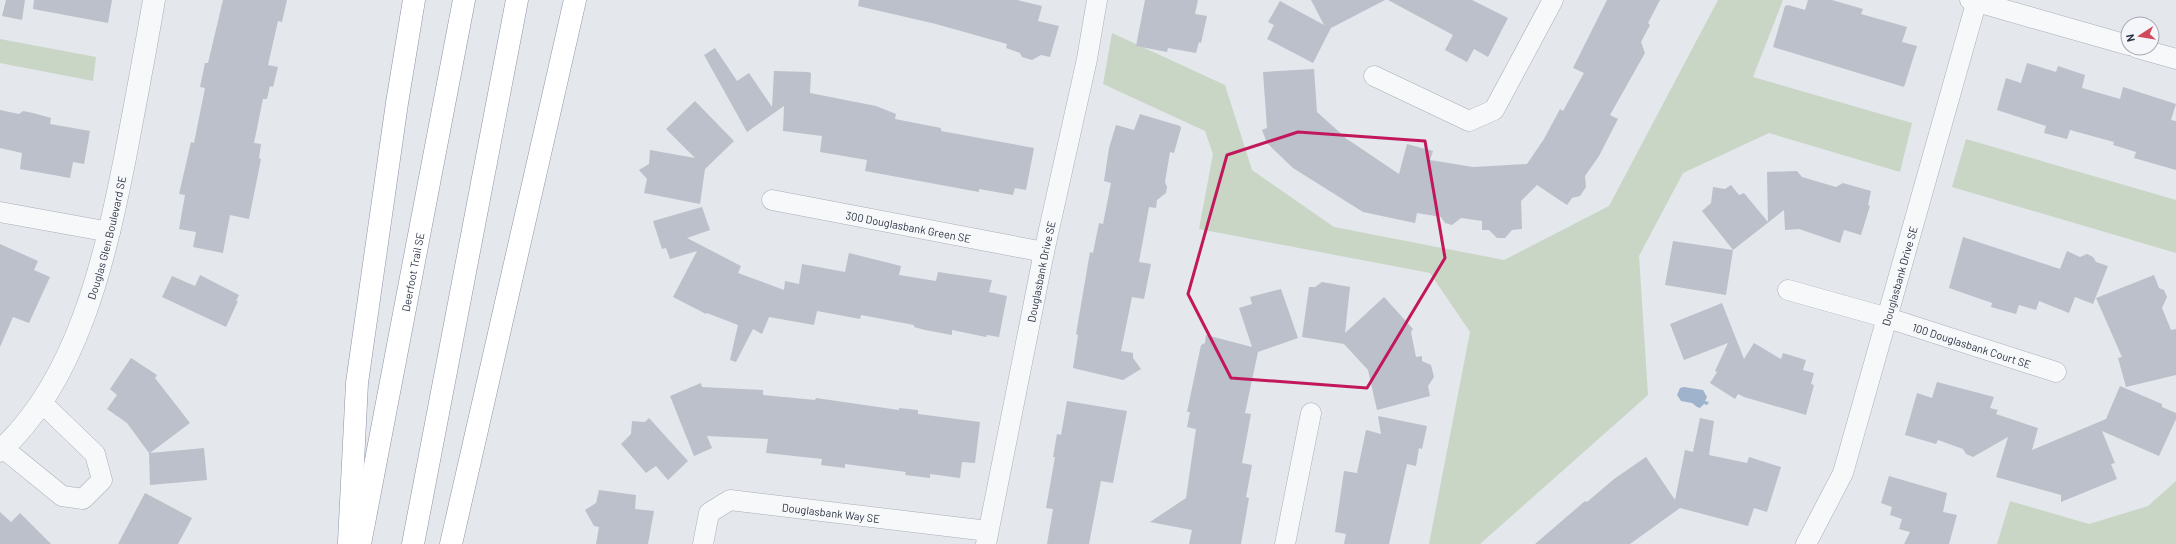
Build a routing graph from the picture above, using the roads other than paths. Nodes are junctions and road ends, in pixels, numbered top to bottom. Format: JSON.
{"nodes":[{"id":1,"x":154,"y":0,"type":"edge"},
{"id":2,"x":414,"y":0,"type":"edge"},
{"id":3,"x":464,"y":0,"type":"edge"},
{"id":4,"x":517,"y":0,"type":"edge"},
{"id":5,"x":575,"y":0,"type":"edge"},
{"id":6,"x":1097,"y":0,"type":"edge"},
{"id":7,"x":1553,"y":0,"type":"edge"},
{"id":8,"x":1975,"y":1,"type":"edge"},
{"id":9,"x":2120,"y":43,"type":"edge"},
{"id":10,"x":2160,"y":54,"type":"edge"},
{"id":11,"x":2176,"y":59,"type":"edge"},
{"id":12,"x":1374,"y":76,"type":"dead end"},
{"id":13,"x":772,"y":200,"type":"dead end"},
{"id":14,"x":0,"y":212,"type":"edge"},
{"id":15,"x":110,"y":232,"type":"junction"},
{"id":16,"x":1044,"y":252,"type":"junction"},
{"id":17,"x":1788,"y":290,"type":"dead end"},
{"id":18,"x":1888,"y":318,"type":"junction"},
{"id":19,"x":2056,"y":372,"type":"dead end"},
{"id":20,"x":42,"y":403,"type":"junction"},
{"id":21,"x":1311,"y":413,"type":"dead end"},
{"id":22,"x":2,"y":449,"type":"edge"},
{"id":23,"x":987,"y":537,"type":"edge"},
{"id":24,"x":349,"y":544,"type":"edge"},
{"id":25,"x":360,"y":544,"type":"edge"},
{"id":26,"x":413,"y":544,"type":"edge"},
{"id":27,"x":452,"y":544,"type":"edge"},
{"id":28,"x":703,"y":544,"type":"edge"},
{"id":29,"x":1285,"y":544,"type":"edge"},
{"id":30,"x":1806,"y":544,"type":"edge"}],
"edges":[{"from":1,"to":15,"type":"street","name":"Douglas Glen Boulevard SE"},
{"from":2,"to":24,"type":"highway"},
{"from":3,"to":25,"type":"highway","name":"Deerfoot Trail SE"},
{"from":4,"to":26,"type":"highway"},
{"from":5,"to":27,"type":"highway"},
{"from":6,"to":16,"type":"street","name":"Douglasbank Drive SE"},
{"from":7,"to":12,"type":"street"},
{"from":8,"to":9,"type":"street"},
{"from":8,"to":18,"type":"street","name":"Douglasbank Drive SE"},
{"from":10,"to":11,"type":"street"},
{"from":13,"to":16,"type":"street","name":"300 Douglasbank Green SE"},
{"from":14,"to":15,"type":"street"},
{"from":15,"to":20,"type":"street","name":"Douglas Glen Boulevard SE"},
{"from":16,"to":23,"type":"street","name":"Douglasbank Drive SE"},
{"from":17,"to":18,"type":"street","name":"100 Douglasbank Court SE"},
{"from":18,"to":19,"type":"street","name":"100 Douglasbank Court SE"},
{"from":18,"to":30,"type":"street","name":"Douglasbank Drive SE"},
{"from":20,"to":22,"type":"street","name":"Douglas Glen Boulevard SE"},
{"from":20,"to":22,"type":"street"},
{"from":21,"to":29,"type":"street"},
{"from":23,"to":28,"type":"street","name":"Douglasbank Way SE"}]}
